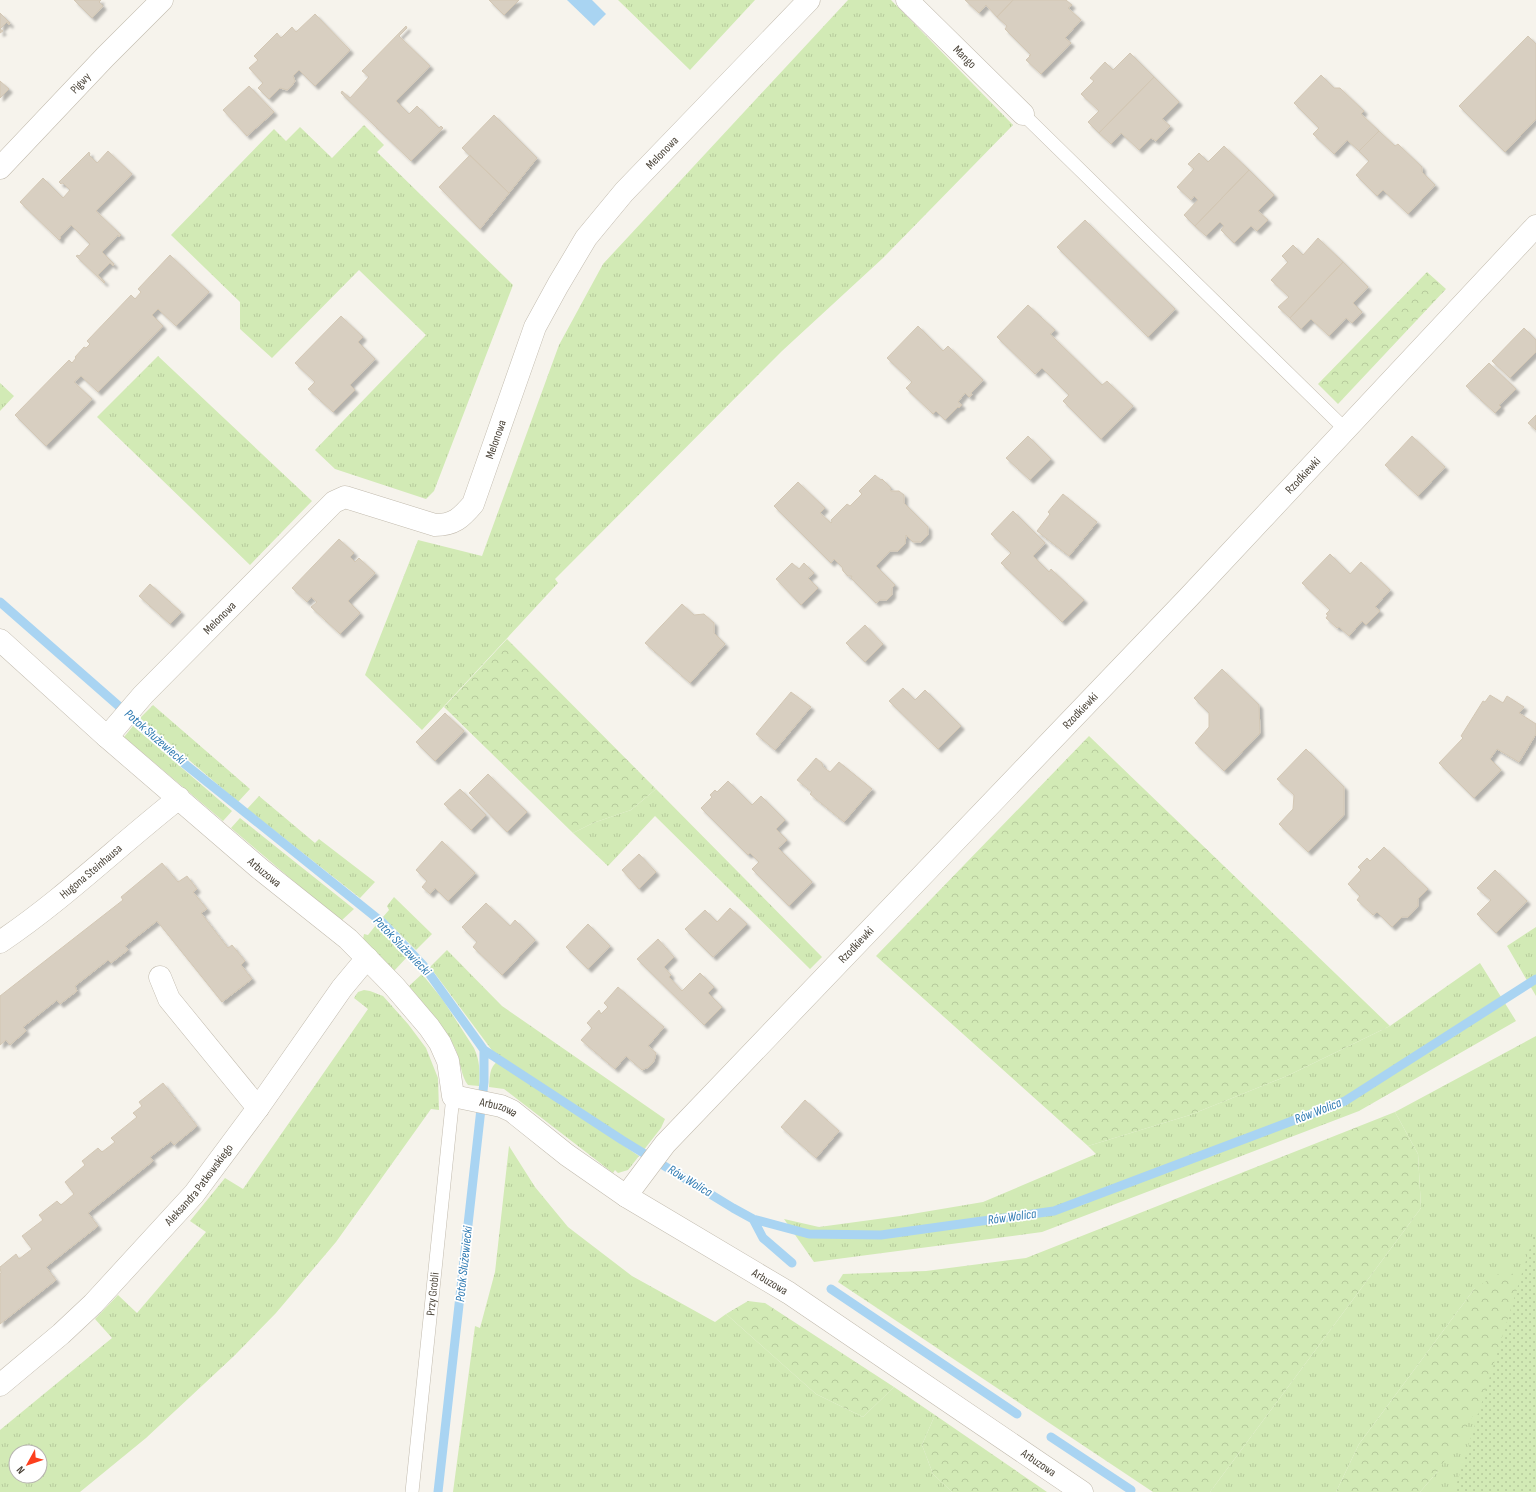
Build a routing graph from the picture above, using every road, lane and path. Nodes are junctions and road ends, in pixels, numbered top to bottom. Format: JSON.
{"nodes":[{"id":1,"x":162,"y":0,"type":"edge"},
{"id":2,"x":809,"y":0,"type":"edge"},
{"id":3,"x":907,"y":0,"type":"edge"},
{"id":4,"x":1023,"y":114,"type":"joint"},
{"id":5,"x":0,"y":168,"type":"edge"},
{"id":6,"x":1536,"y":226,"type":"edge"},
{"id":7,"x":1346,"y":430,"type":"junction"},
{"id":8,"x":0,"y":640,"type":"edge"},
{"id":9,"x":110,"y":733,"type":"junction"},
{"id":10,"x":179,"y":798,"type":"junction"},
{"id":11,"x":0,"y":942,"type":"edge"},
{"id":12,"x":367,"y":958,"type":"junction"},
{"id":13,"x":160,"y":977,"type":"dead end"},
{"id":14,"x":458,"y":1097,"type":"junction"},
{"id":15,"x":258,"y":1108,"type":"junction"},
{"id":16,"x":630,"y":1189,"type":"junction"},
{"id":17,"x":0,"y":1385,"type":"edge"},
{"id":18,"x":412,"y":1492,"type":"edge"},
{"id":19,"x":1082,"y":1492,"type":"edge"}],
"edges":[{"from":1,"to":5,"type":"street","name":"Pigwy"},
{"from":2,"to":9,"type":"street","name":"Melonowa"},
{"from":3,"to":4,"type":"street","name":"Mango"},
{"from":4,"to":7,"type":"lane"},
{"from":6,"to":7,"type":"street","name":"Rzodkiewki"},
{"from":7,"to":16,"type":"street","name":"Rzodkiewki"},
{"from":8,"to":9,"type":"street","name":"Arbuzowa"},
{"from":9,"to":10,"type":"street","name":"Arbuzowa"},
{"from":10,"to":11,"type":"street","name":"Hugona Steinhausa"},
{"from":10,"to":12,"type":"street","name":"Arbuzowa"},
{"from":12,"to":14,"type":"street","name":"Arbuzowa"},
{"from":12,"to":15,"type":"street","name":"Aleksandra Patkowskiego"},
{"from":13,"to":15,"type":"street"},
{"from":14,"to":16,"type":"street","name":"Arbuzowa"},
{"from":14,"to":18,"type":"lane","name":"Przy Grobli"},
{"from":15,"to":17,"type":"street","name":"Aleksandra Patkowskiego"},
{"from":16,"to":19,"type":"street","name":"Arbuzowa"}]}
